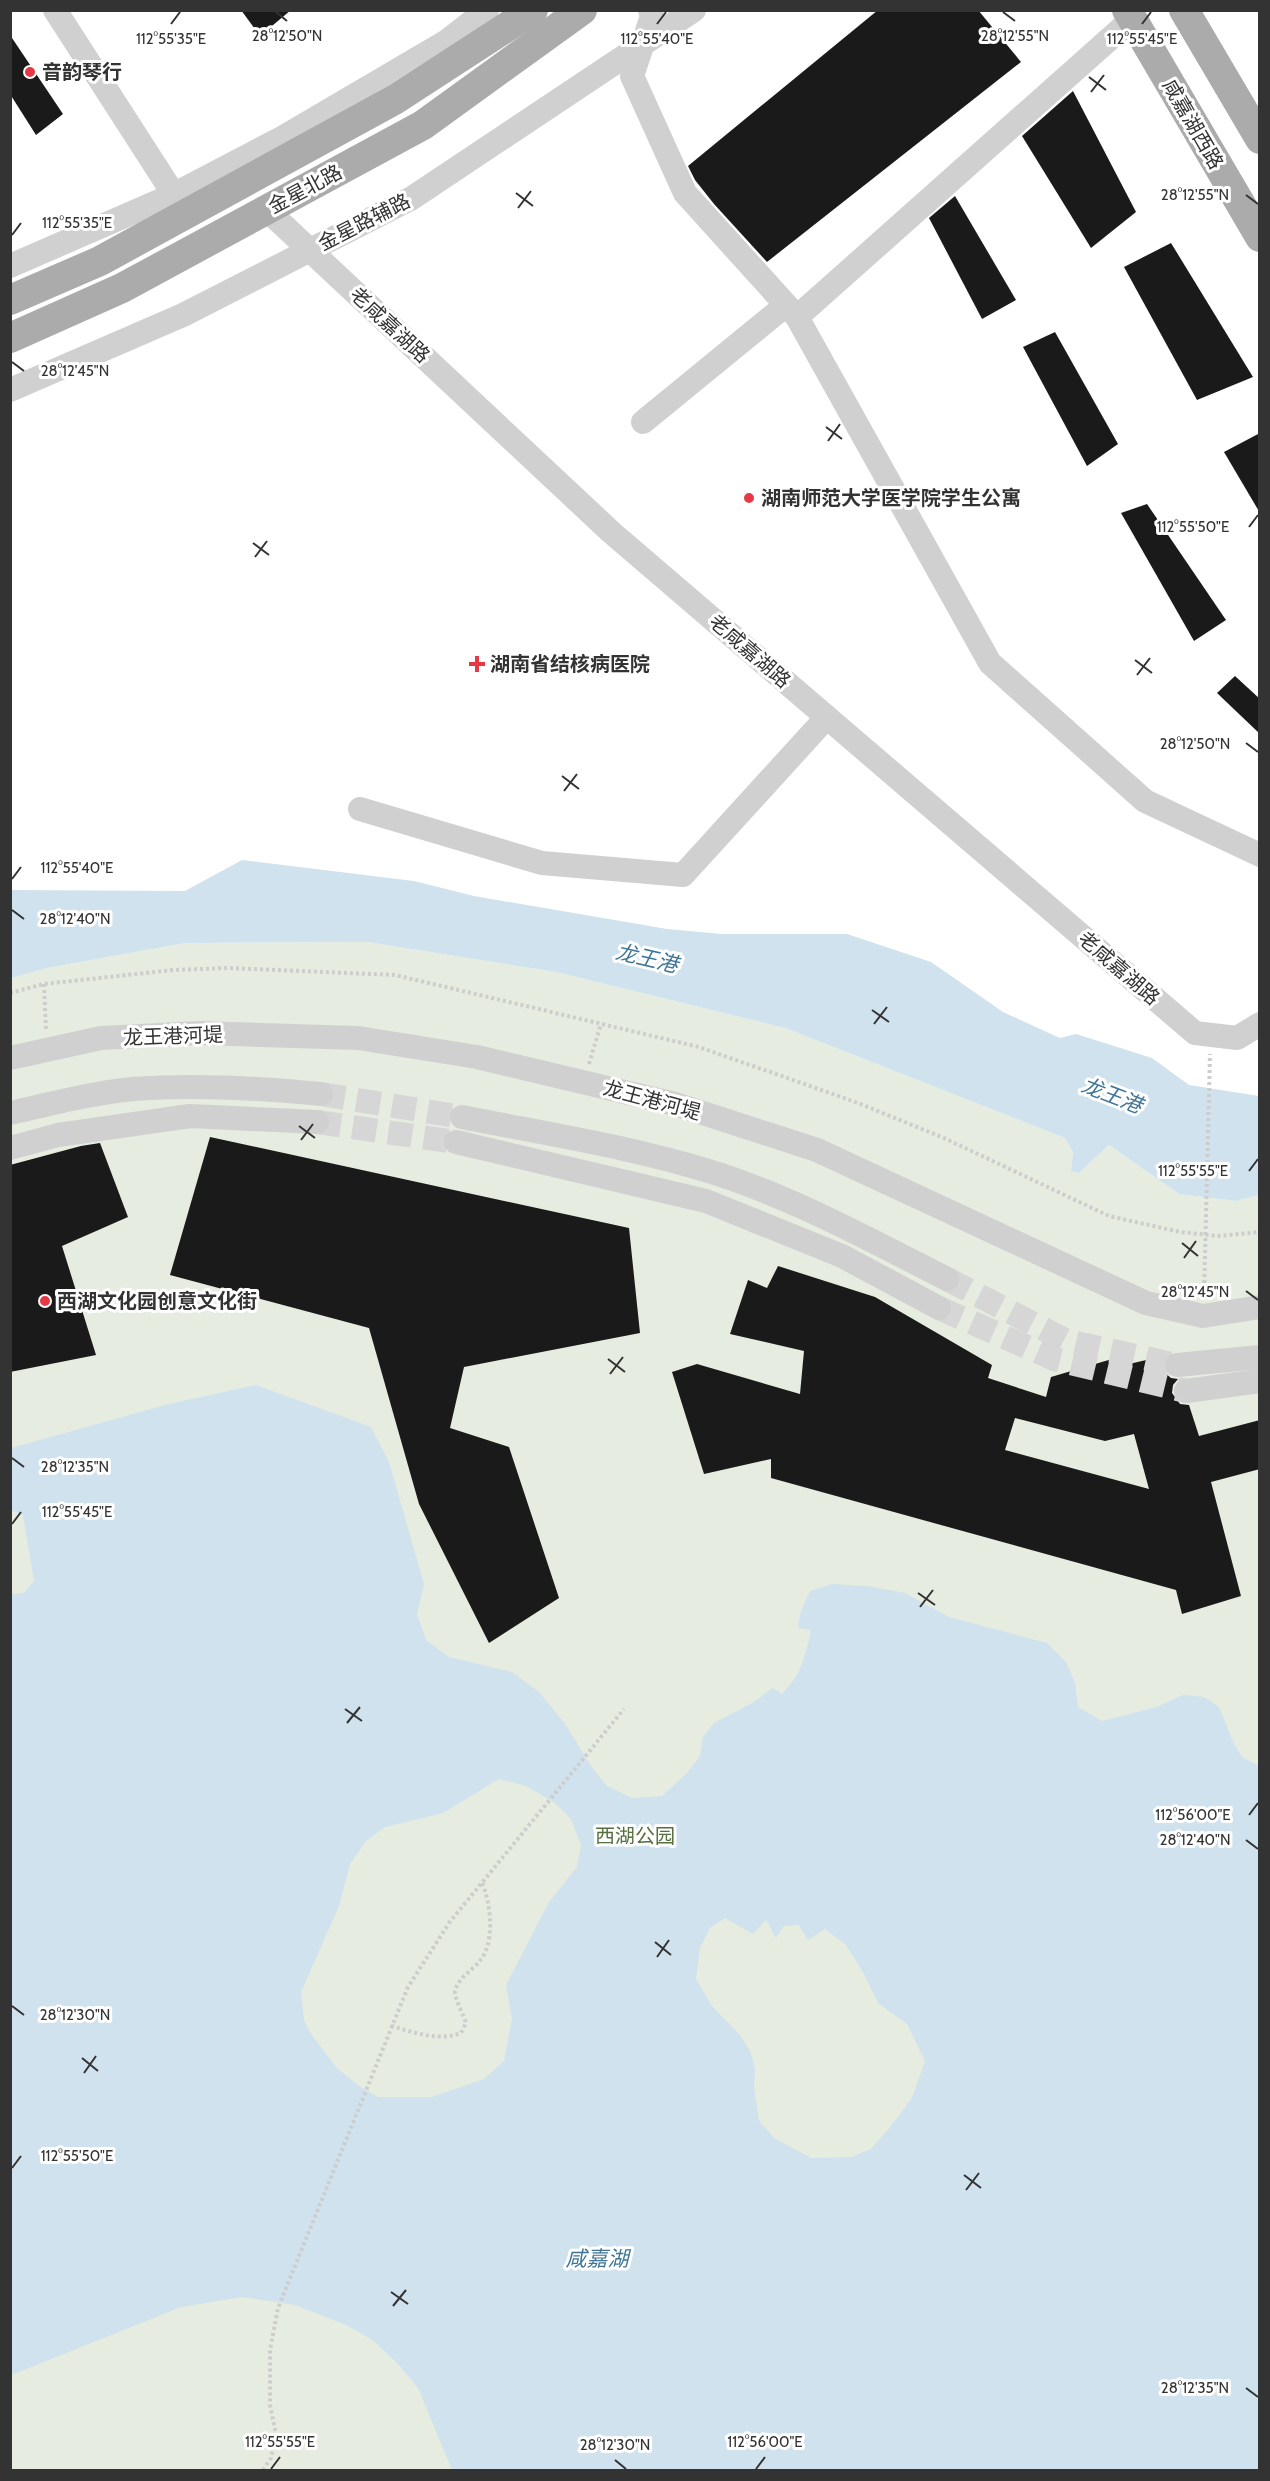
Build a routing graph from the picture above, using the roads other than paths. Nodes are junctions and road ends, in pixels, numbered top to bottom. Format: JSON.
{"nodes":[{"id":1,"x":55,"y":10,"type":"edge"},
{"id":2,"x":487,"y":10,"type":"edge"},
{"id":3,"x":533,"y":10,"type":"edge"},
{"id":4,"x":582,"y":10,"type":"edge"},
{"id":5,"x":650,"y":10,"type":"edge"},
{"id":6,"x":694,"y":10,"type":"edge"},
{"id":7,"x":1184,"y":10,"type":"edge"},
{"id":8,"x":1129,"y":15,"type":"edge"},
{"id":9,"x":1260,"y":139,"type":"edge"},
{"id":10,"x":178,"y":205,"type":"junction"},
{"id":11,"x":267,"y":210,"type":"junction"},
{"id":12,"x":1260,"y":237,"type":"edge"},
{"id":13,"x":10,"y":266,"type":"edge"},
{"id":14,"x":10,"y":300,"type":"edge"},
{"id":15,"x":791,"y":311,"type":"junction"},
{"id":16,"x":10,"y":338,"type":"edge"},
{"id":17,"x":10,"y":390,"type":"edge"},
{"id":18,"x":643,"y":422,"type":"dead end"},
{"id":19,"x":827,"y":717,"type":"junction"},
{"id":20,"x":360,"y":809,"type":"dead end"},
{"id":21,"x":1260,"y":855,"type":"edge"},
{"id":22,"x":1260,"y":1024,"type":"edge"},
{"id":23,"x":10,"y":1058,"type":"edge"},
{"id":24,"x":321,"y":1094,"type":"tunnel mouth"},
{"id":25,"x":10,"y":1113,"type":"edge"},
{"id":26,"x":462,"y":1118,"type":"tunnel mouth"},
{"id":27,"x":317,"y":1122,"type":"tunnel mouth"},
{"id":28,"x":456,"y":1142,"type":"tunnel mouth"},
{"id":29,"x":10,"y":1148,"type":"edge"},
{"id":30,"x":947,"y":1279,"type":"tunnel mouth"},
{"id":31,"x":1260,"y":1307,"type":"edge"},
{"id":32,"x":939,"y":1308,"type":"tunnel mouth"},
{"id":33,"x":1260,"y":1358,"type":"edge"},
{"id":34,"x":1178,"y":1365,"type":"tunnel mouth"},
{"id":35,"x":1260,"y":1380,"type":"edge"},
{"id":36,"x":1186,"y":1391,"type":"tunnel mouth"}],
"edges":[{"from":1,"to":10,"type":"street"},
{"from":2,"to":10,"type":"street"},
{"from":3,"to":10,"type":"main road","name":"金星北路"},
{"from":4,"to":11,"type":"main road","name":"金星北路"},
{"from":5,"to":15,"type":"street"},
{"from":6,"to":17,"type":"street","name":"金星路辅路"},
{"from":7,"to":9,"type":"main road"},
{"from":8,"to":12,"type":"main road","name":"咸嘉湖西路"},
{"from":8,"to":15,"type":"street"},
{"from":10,"to":13,"type":"street"},
{"from":10,"to":14,"type":"main road","name":"金星北路"},
{"from":11,"to":16,"type":"main road","name":"金星北路"},
{"from":11,"to":19,"type":"street","name":"老咸嘉湖路"},
{"from":15,"to":18,"type":"street"},
{"from":15,"to":21,"type":"street"},
{"from":19,"to":20,"type":"street"},
{"from":19,"to":22,"type":"street","name":"老咸嘉湖路"},
{"from":23,"to":31,"type":"street","name":"龙王港河堤"},
{"from":24,"to":25,"type":"street"},
{"from":26,"to":30,"type":"street"},
{"from":27,"to":29,"type":"street"},
{"from":28,"to":32,"type":"street"},
{"from":33,"to":34,"type":"street"},
{"from":35,"to":36,"type":"street"}]}
